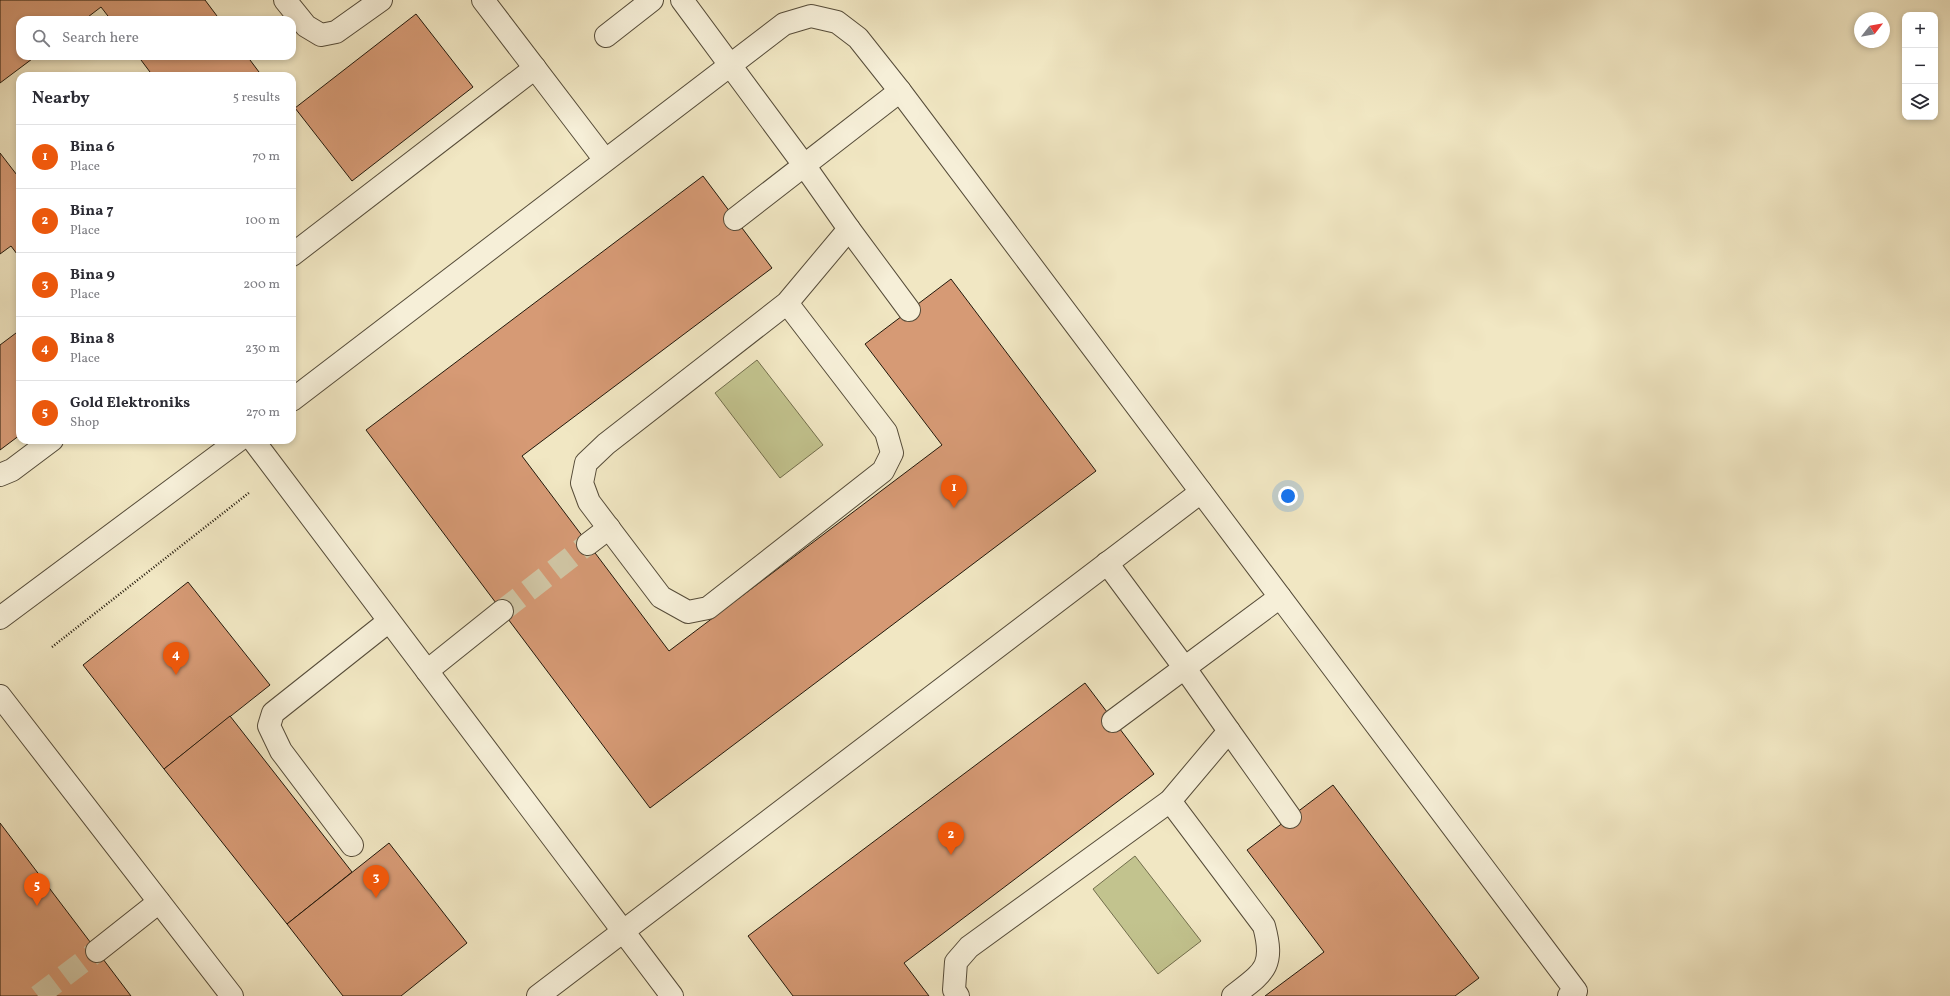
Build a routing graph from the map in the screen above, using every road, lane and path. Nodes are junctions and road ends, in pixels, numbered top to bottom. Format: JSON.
{"nodes":[{"id":1,"x":285,"y":0,"type":"edge"},
{"id":2,"x":381,"y":0,"type":"edge"},
{"id":3,"x":483,"y":0,"type":"edge"},
{"id":4,"x":652,"y":0,"type":"edge"},
{"id":5,"x":682,"y":0,"type":"edge"},
{"id":6,"x":606,"y":36,"type":"dead end"},
{"id":7,"x":730,"y":65,"type":"junction"},
{"id":8,"x":535,"y":68,"type":"junction"},
{"id":9,"x":900,"y":91,"type":"junction"},
{"id":10,"x":606,"y":160,"type":"junction"},
{"id":11,"x":804,"y":165,"type":"junction"},
{"id":12,"x":735,"y":219,"type":"dead end"},
{"id":13,"x":849,"y":230,"type":"junction"},
{"id":14,"x":296,"y":252,"type":"edge"},
{"id":15,"x":787,"y":303,"type":"junction"},
{"id":16,"x":909,"y":310,"type":"dead end"},
{"id":17,"x":296,"y":397,"type":"edge"},
{"id":18,"x":47,"y":444,"type":"edge"},
{"id":19,"x":234,"y":444,"type":"edge"},
{"id":20,"x":257,"y":444,"type":"edge"},
{"id":21,"x":0,"y":475,"type":"edge"},
{"id":22,"x":250,"y":492,"type":"dead end"},
{"id":23,"x":1201,"y":492,"type":"junction"},
{"id":24,"x":609,"y":528,"type":"junction"},
{"id":25,"x":588,"y":544,"type":"tunnel mouth"},
{"id":26,"x":1107,"y":563,"type":"junction"},
{"id":27,"x":1280,"y":597,"type":"junction"},
{"id":28,"x":502,"y":611,"type":"tunnel mouth"},
{"id":29,"x":0,"y":618,"type":"edge"},
{"id":30,"x":390,"y":621,"type":"junction"},
{"id":31,"x":52,"y":648,"type":"dead end"},
{"id":32,"x":1184,"y":666,"type":"junction"},
{"id":33,"x":427,"y":670,"type":"junction"},
{"id":34,"x":0,"y":696,"type":"edge"},
{"id":35,"x":1113,"y":720,"type":"dead end"},
{"id":36,"x":1229,"y":731,"type":"junction"},
{"id":37,"x":1170,"y":801,"type":"junction"},
{"id":38,"x":1290,"y":818,"type":"dead end"},
{"id":39,"x":352,"y":845,"type":"dead end"},
{"id":40,"x":159,"y":902,"type":"junction"},
{"id":41,"x":623,"y":932,"type":"junction"},
{"id":42,"x":97,"y":951,"type":"tunnel mouth"},
{"id":43,"x":1575,"y":994,"type":"edge"},
{"id":44,"x":232,"y":996,"type":"edge"},
{"id":45,"x":538,"y":996,"type":"edge"},
{"id":46,"x":672,"y":996,"type":"edge"},
{"id":47,"x":958,"y":996,"type":"edge"},
{"id":48,"x":1233,"y":996,"type":"edge"}],
"edges":[{"from":1,"to":2,"type":"street"},
{"from":3,"to":8,"type":"street"},
{"from":4,"to":6,"type":"street"},
{"from":5,"to":7,"type":"street"},
{"from":7,"to":9,"type":"street"},
{"from":7,"to":10,"type":"street"},
{"from":7,"to":11,"type":"street"},
{"from":8,"to":10,"type":"street"},
{"from":8,"to":14,"type":"street"},
{"from":9,"to":11,"type":"street"},
{"from":9,"to":23,"type":"street"},
{"from":10,"to":17,"type":"street"},
{"from":11,"to":12,"type":"street"},
{"from":11,"to":13,"type":"street"},
{"from":13,"to":15,"type":"street"},
{"from":13,"to":16,"type":"street"},
{"from":15,"to":24,"type":"street"},
{"from":15,"to":24,"type":"street"},
{"from":18,"to":21,"type":"street"},
{"from":19,"to":29,"type":"street"},
{"from":20,"to":30,"type":"street"},
{"from":22,"to":31,"type":"path"},
{"from":23,"to":26,"type":"street"},
{"from":23,"to":27,"type":"street"},
{"from":24,"to":25,"type":"street"},
{"from":26,"to":32,"type":"street"},
{"from":26,"to":41,"type":"street"},
{"from":27,"to":32,"type":"street"},
{"from":27,"to":43,"type":"street"},
{"from":28,"to":33,"type":"street"},
{"from":30,"to":33,"type":"street"},
{"from":30,"to":39,"type":"street"},
{"from":32,"to":35,"type":"street"},
{"from":32,"to":36,"type":"street"},
{"from":33,"to":41,"type":"street"},
{"from":34,"to":40,"type":"street"},
{"from":36,"to":37,"type":"street"},
{"from":36,"to":38,"type":"street"},
{"from":37,"to":47,"type":"street"},
{"from":37,"to":48,"type":"street"},
{"from":40,"to":42,"type":"street"},
{"from":40,"to":44,"type":"street"},
{"from":41,"to":45,"type":"street"},
{"from":41,"to":46,"type":"street"}]}
